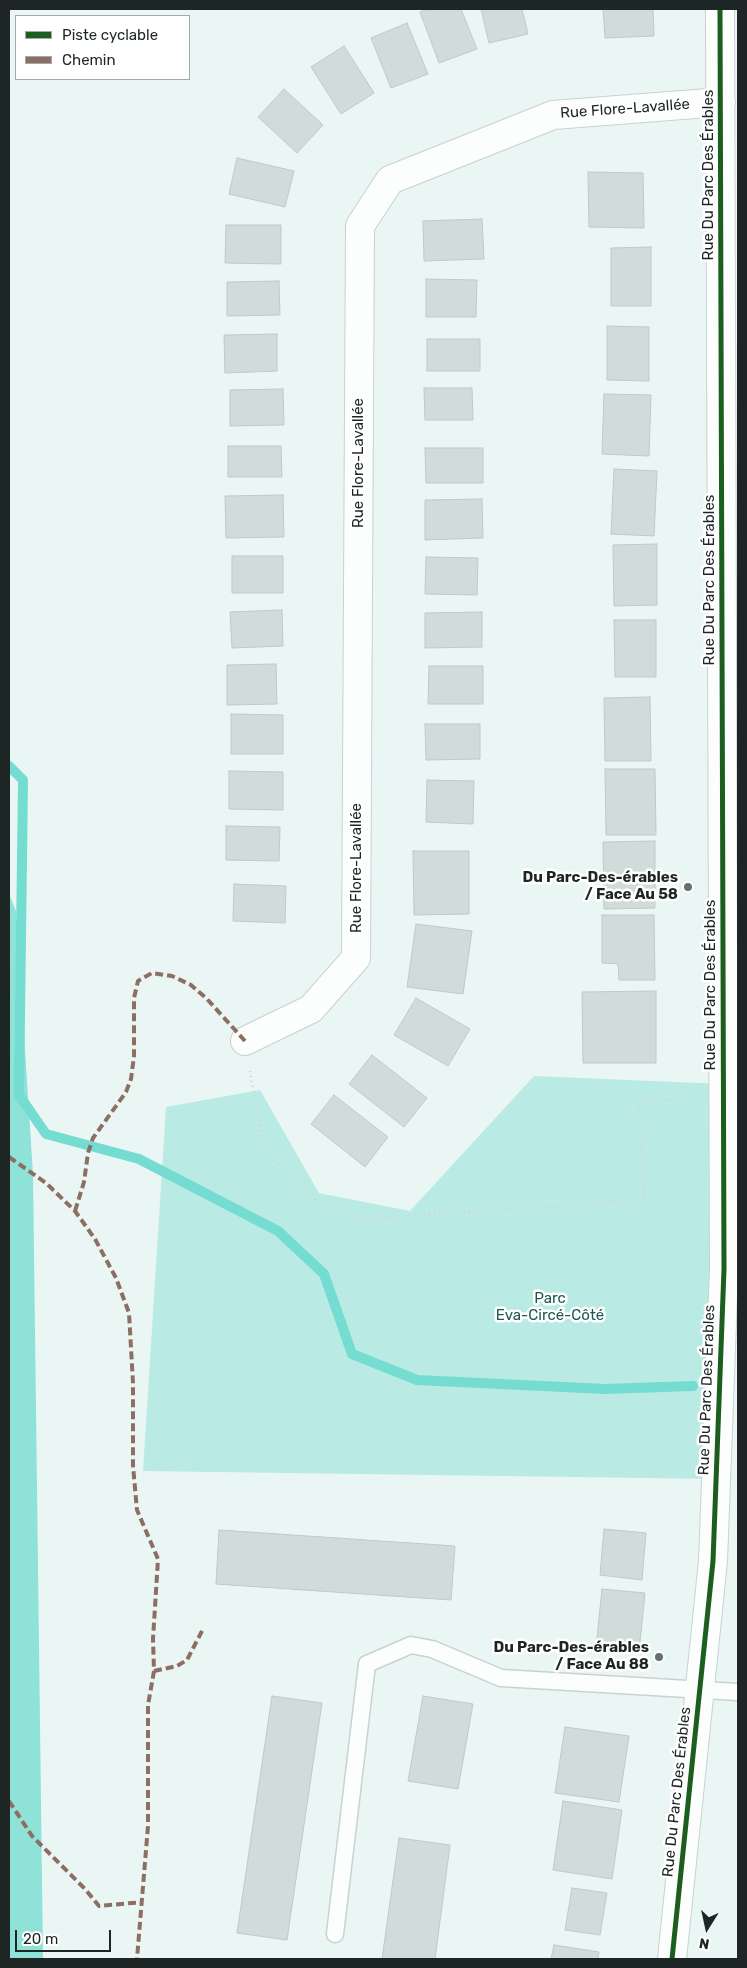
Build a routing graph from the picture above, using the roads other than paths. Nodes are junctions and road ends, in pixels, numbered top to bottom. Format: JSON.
{"nodes":[{"id":1,"x":720,"y":9,"type":"edge"},
{"id":2,"x":721,"y":102,"type":"junction"},
{"id":3,"x":731,"y":723,"type":"edge"},
{"id":4,"x":245,"y":1041,"type":"road end"},
{"id":5,"x":700,"y":1689,"type":"junction"},
{"id":6,"x":738,"y":1692,"type":"edge"},
{"id":7,"x":335,"y":1934,"type":"dead end"},
{"id":8,"x":672,"y":1959,"type":"edge"}],
"edges":[{"from":1,"to":2,"type":"street","name":"Rue Du Parc Des Érables"},
{"from":2,"to":3,"type":"street","name":"Rue Du Parc Des Érables"},
{"from":2,"to":4,"type":"street","name":"Rue Flore-Lavallée"},
{"from":3,"to":5,"type":"street","name":"Rue Du Parc Des Érables"},
{"from":5,"to":6,"type":"lane"},
{"from":5,"to":7,"type":"lane"},
{"from":5,"to":8,"type":"street","name":"Rue Du Parc Des Érables"}]}
